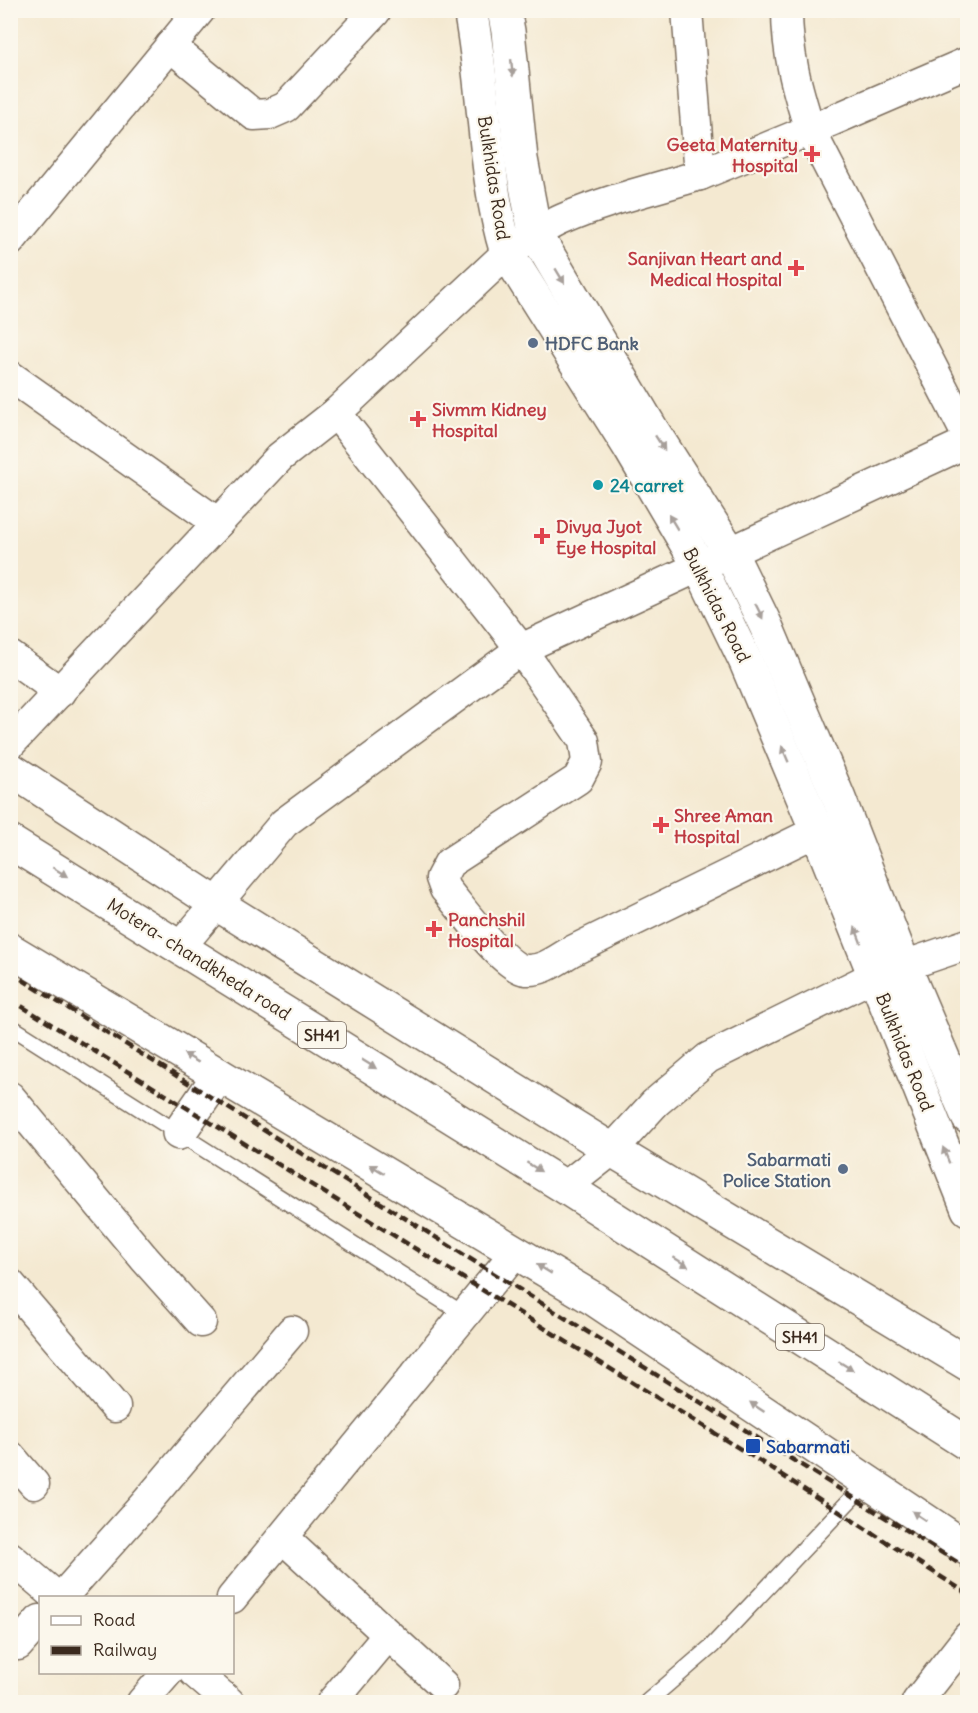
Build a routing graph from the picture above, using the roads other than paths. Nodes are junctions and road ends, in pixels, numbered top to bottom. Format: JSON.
{"nodes":[{"id":1,"x":200,"y":10,"type":"edge"},
{"id":2,"x":470,"y":10,"type":"edge"},
{"id":3,"x":504,"y":10,"type":"edge"},
{"id":4,"x":687,"y":10,"type":"edge"},
{"id":5,"x":787,"y":10,"type":"edge"},
{"id":6,"x":375,"y":12,"type":"edge"},
{"id":7,"x":170,"y":46,"type":"junction"},
{"id":8,"x":968,"y":62,"type":"edge"},
{"id":9,"x":810,"y":130,"type":"junction"},
{"id":10,"x":700,"y":175,"type":"junction"},
{"id":11,"x":535,"y":233,"type":"junction"},
{"id":12,"x":10,"y":241,"type":"edge"},
{"id":13,"x":507,"y":253,"type":"junction"},
{"id":14,"x":10,"y":376,"type":"edge"},
{"id":15,"x":336,"y":412,"type":"junction"},
{"id":16,"x":968,"y":440,"type":"edge"},
{"id":17,"x":218,"y":523,"type":"junction"},
{"id":18,"x":730,"y":552,"type":"junction"},
{"id":19,"x":700,"y":567,"type":"junction"},
{"id":20,"x":521,"y":649,"type":"junction"},
{"id":21,"x":10,"y":656,"type":"edge"},
{"id":22,"x":60,"y":692,"type":"junction"},
{"id":23,"x":10,"y":744,"type":"edge"},
{"id":24,"x":10,"y":769,"type":"edge"},
{"id":25,"x":817,"y":831,"type":"junction"},
{"id":26,"x":10,"y":842,"type":"edge"},
{"id":27,"x":218,"y":904,"type":"junction"},
{"id":28,"x":968,"y":944,"type":"edge"},
{"id":29,"x":180,"y":947,"type":"junction"},
{"id":30,"x":10,"y":950,"type":"edge"},
{"id":31,"x":904,"y":966,"type":"junction"},
{"id":32,"x":874,"y":976,"type":"junction"},
{"id":33,"x":10,"y":1026,"type":"edge"},
{"id":34,"x":219,"y":1075,"type":"junction"},
{"id":35,"x":10,"y":1097,"type":"edge"},
{"id":36,"x":968,"y":1117,"type":"edge"},
{"id":37,"x":179,"y":1133,"type":"junction"},
{"id":38,"x":612,"y":1150,"type":"junction"},
{"id":39,"x":566,"y":1187,"type":"junction"},
{"id":40,"x":968,"y":1209,"type":"edge"},
{"id":41,"x":516,"y":1252,"type":"junction"},
{"id":42,"x":10,"y":1284,"type":"edge"},
{"id":43,"x":465,"y":1315,"type":"junction"},
{"id":44,"x":201,"y":1322,"type":"dead end"},
{"id":45,"x":292,"y":1331,"type":"dead end"},
{"id":46,"x":968,"y":1364,"type":"edge"},
{"id":47,"x":115,"y":1407,"type":"dead end"},
{"id":48,"x":968,"y":1444,"type":"edge"},
{"id":49,"x":10,"y":1456,"type":"edge"},
{"id":50,"x":868,"y":1481,"type":"junction"},
{"id":51,"x":34,"y":1484,"type":"dead end"},
{"id":52,"x":283,"y":1538,"type":"junction"},
{"id":53,"x":968,"y":1549,"type":"edge"},
{"id":54,"x":10,"y":1557,"type":"edge"},
{"id":55,"x":58,"y":1596,"type":"edge"},
{"id":56,"x":62,"y":1596,"type":"edge"},
{"id":57,"x":234,"y":1596,"type":"edge"},
{"id":58,"x":39,"y":1621,"type":"edge"},
{"id":59,"x":388,"y":1635,"type":"junction"},
{"id":60,"x":968,"y":1637,"type":"edge"},
{"id":61,"x":18,"y":1645,"type":"dead end"},
{"id":62,"x":196,"y":1674,"type":"edge"},
{"id":63,"x":442,"y":1685,"type":"dead end"},
{"id":64,"x":229,"y":1702,"type":"edge"},
{"id":65,"x":332,"y":1702,"type":"edge"},
{"id":66,"x":647,"y":1702,"type":"edge"},
{"id":67,"x":917,"y":1702,"type":"edge"}],
"edges":[{"from":1,"to":7,"type":"street"},
{"from":2,"to":13,"type":"street","name":"Bulkhidas Road"},
{"from":3,"to":11,"type":"street","name":"Bulkhidas Road","one_way":true},
{"from":4,"to":10,"type":"street"},
{"from":5,"to":9,"type":"street"},
{"from":6,"to":7,"type":"street"},
{"from":7,"to":12,"type":"street"},
{"from":8,"to":9,"type":"street"},
{"from":9,"to":10,"type":"street"},
{"from":9,"to":16,"type":"street"},
{"from":10,"to":11,"type":"street"},
{"from":11,"to":13,"type":"street"},
{"from":11,"to":18,"type":"street","name":"Bulkhidas Road","one_way":true},
{"from":13,"to":15,"type":"street"},
{"from":19,"to":13,"type":"street","name":"Bulkhidas Road","one_way":true},
{"from":14,"to":17,"type":"street"},
{"from":15,"to":17,"type":"street"},
{"from":15,"to":20,"type":"street"},
{"from":16,"to":18,"type":"street"},
{"from":17,"to":22,"type":"street"},
{"from":18,"to":19,"type":"street"},
{"from":18,"to":31,"type":"street","name":"Bulkhidas Road","one_way":true},
{"from":19,"to":20,"type":"street"},
{"from":25,"to":19,"type":"street","name":"Bulkhidas Road","one_way":true},
{"from":20,"to":25,"type":"street"},
{"from":20,"to":27,"type":"street"},
{"from":21,"to":22,"type":"street"},
{"from":22,"to":23,"type":"street"},
{"from":24,"to":27,"type":"street"},
{"from":32,"to":25,"type":"street","name":"Bulkhidas Road","one_way":true},
{"from":26,"to":29,"type":"street","name":"Motera- chandkheda road","number":"SH41","one_way":true},
{"from":27,"to":29,"type":"street"},
{"from":27,"to":38,"type":"street"},
{"from":28,"to":31,"type":"street"},
{"from":29,"to":39,"type":"street","name":"Motera- chandkheda road","number":"SH41","one_way":true},
{"from":34,"to":30,"type":"street","one_way":true},
{"from":31,"to":32,"type":"street"},
{"from":31,"to":36,"type":"street","name":"Bulkhidas Road"},
{"from":32,"to":38,"type":"street"},
{"from":40,"to":32,"type":"street","name":"Bulkhidas Road","one_way":true},
{"from":33,"to":37,"type":"lane"},
{"from":34,"to":37,"type":"street"},
{"from":41,"to":34,"type":"street","one_way":true},
{"from":35,"to":44,"type":"street"},
{"from":37,"to":43,"type":"lane"},
{"from":38,"to":39,"type":"street"},
{"from":38,"to":46,"type":"street"},
{"from":39,"to":48,"type":"street","name":"Motera- chandkheda road","number":"SH41","one_way":true},
{"from":41,"to":43,"type":"street"},
{"from":50,"to":41,"type":"street","one_way":true},
{"from":42,"to":47,"type":"street"},
{"from":43,"to":52,"type":"street"},
{"from":45,"to":56,"type":"street"},
{"from":49,"to":51,"type":"street"},
{"from":53,"to":50,"type":"street","one_way":true},
{"from":50,"to":66,"type":"lane"},
{"from":52,"to":57,"type":"street"},
{"from":52,"to":59,"type":"street"},
{"from":54,"to":55,"type":"street"},
{"from":58,"to":61,"type":"street"},
{"from":59,"to":63,"type":"street"},
{"from":59,"to":65,"type":"street"},
{"from":60,"to":67,"type":"street"},
{"from":62,"to":64,"type":"street"}]}
